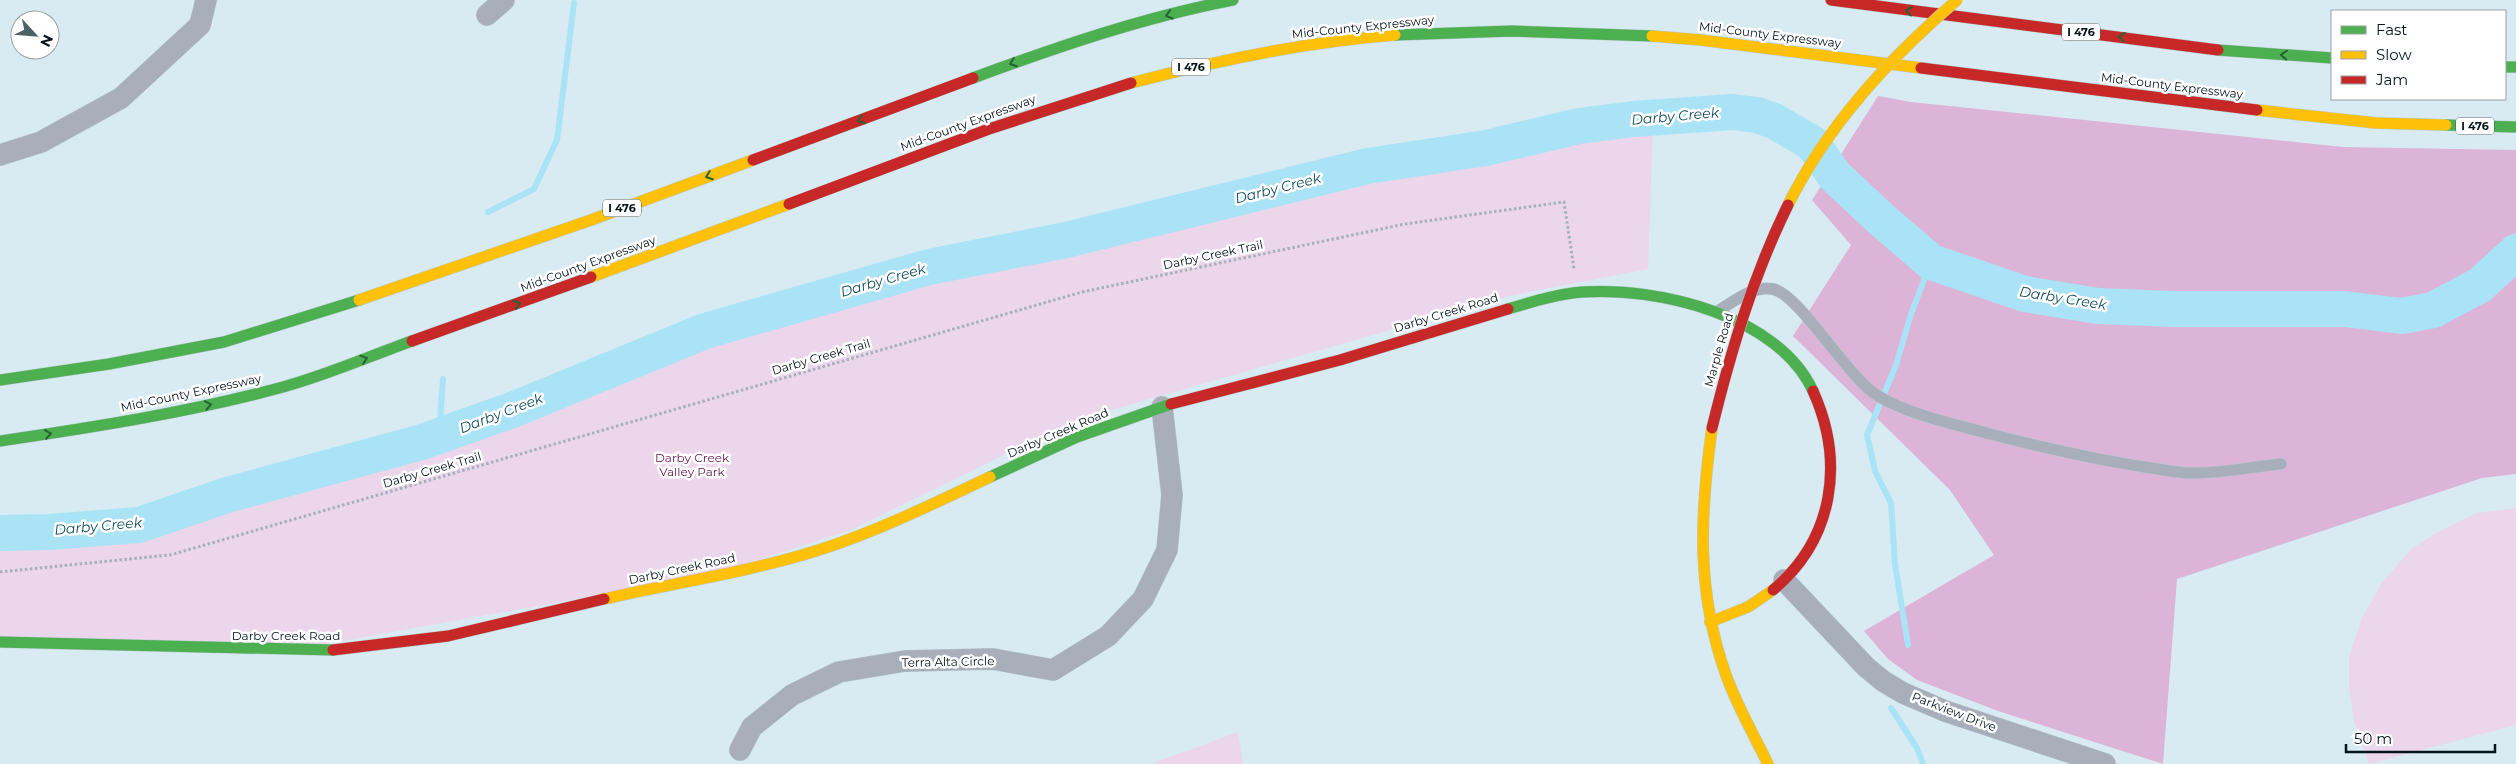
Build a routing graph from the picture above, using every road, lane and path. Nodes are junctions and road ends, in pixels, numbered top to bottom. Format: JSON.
{"nodes":[{"id":1,"x":206,"y":0,"type":"edge"},
{"id":2,"x":504,"y":0,"type":"edge"},
{"id":3,"x":1233,"y":0,"type":"edge"},
{"id":4,"x":1831,"y":0,"type":"edge"},
{"id":5,"x":1957,"y":0,"type":"edge"},
{"id":6,"x":487,"y":15,"type":"dead end"},
{"id":7,"x":2331,"y":58,"type":"edge"},
{"id":8,"x":2516,"y":127,"type":"edge"},
{"id":9,"x":0,"y":155,"type":"edge"},
{"id":10,"x":1577,"y":292,"type":"junction"},
{"id":11,"x":1717,"y":312,"type":"junction"},
{"id":12,"x":0,"y":380,"type":"edge"},
{"id":13,"x":1162,"y":407,"type":"junction"},
{"id":14,"x":0,"y":441,"type":"edge"},
{"id":15,"x":2281,"y":464,"type":"dead end"},
{"id":16,"x":0,"y":572,"type":"edge"},
{"id":17,"x":1784,"y":580,"type":"junction"},
{"id":18,"x":1710,"y":622,"type":"junction"},
{"id":19,"x":0,"y":642,"type":"edge"},
{"id":20,"x":740,"y":750,"type":"dead end"},
{"id":21,"x":1768,"y":764,"type":"edge"},
{"id":22,"x":2105,"y":764,"type":"edge"}],
"edges":[{"from":1,"to":9,"type":"street"},
{"from":2,"to":6,"type":"street"},
{"from":3,"to":12,"type":"main road","number":"I 476","one_way":true},
{"from":7,"to":4,"type":"main road","number":"I 476","one_way":true},
{"from":5,"to":18,"type":"main road","name":"Marple Road","bridge":true},
{"from":14,"to":8,"type":"main road","name":"Mid-County Expressway","number":"I 476","one_way":true},
{"from":10,"to":11,"type":"main road","name":"Darby Creek Road"},
{"from":10,"to":13,"type":"main road","name":"Darby Creek Road"},
{"from":10,"to":16,"type":"path","name":"Darby Creek Trail"},
{"from":11,"to":15,"type":"lane"},
{"from":11,"to":17,"type":"main road","name":"Darby Creek Road"},
{"from":13,"to":19,"type":"main road","name":"Darby Creek Road"},
{"from":13,"to":20,"type":"street","name":"Terra Alta Circle"},
{"from":17,"to":18,"type":"main road","name":"Darby Creek Road"},
{"from":17,"to":22,"type":"street","name":"Parkview Drive"},
{"from":18,"to":21,"type":"main road","name":"Marple Road"}]}
